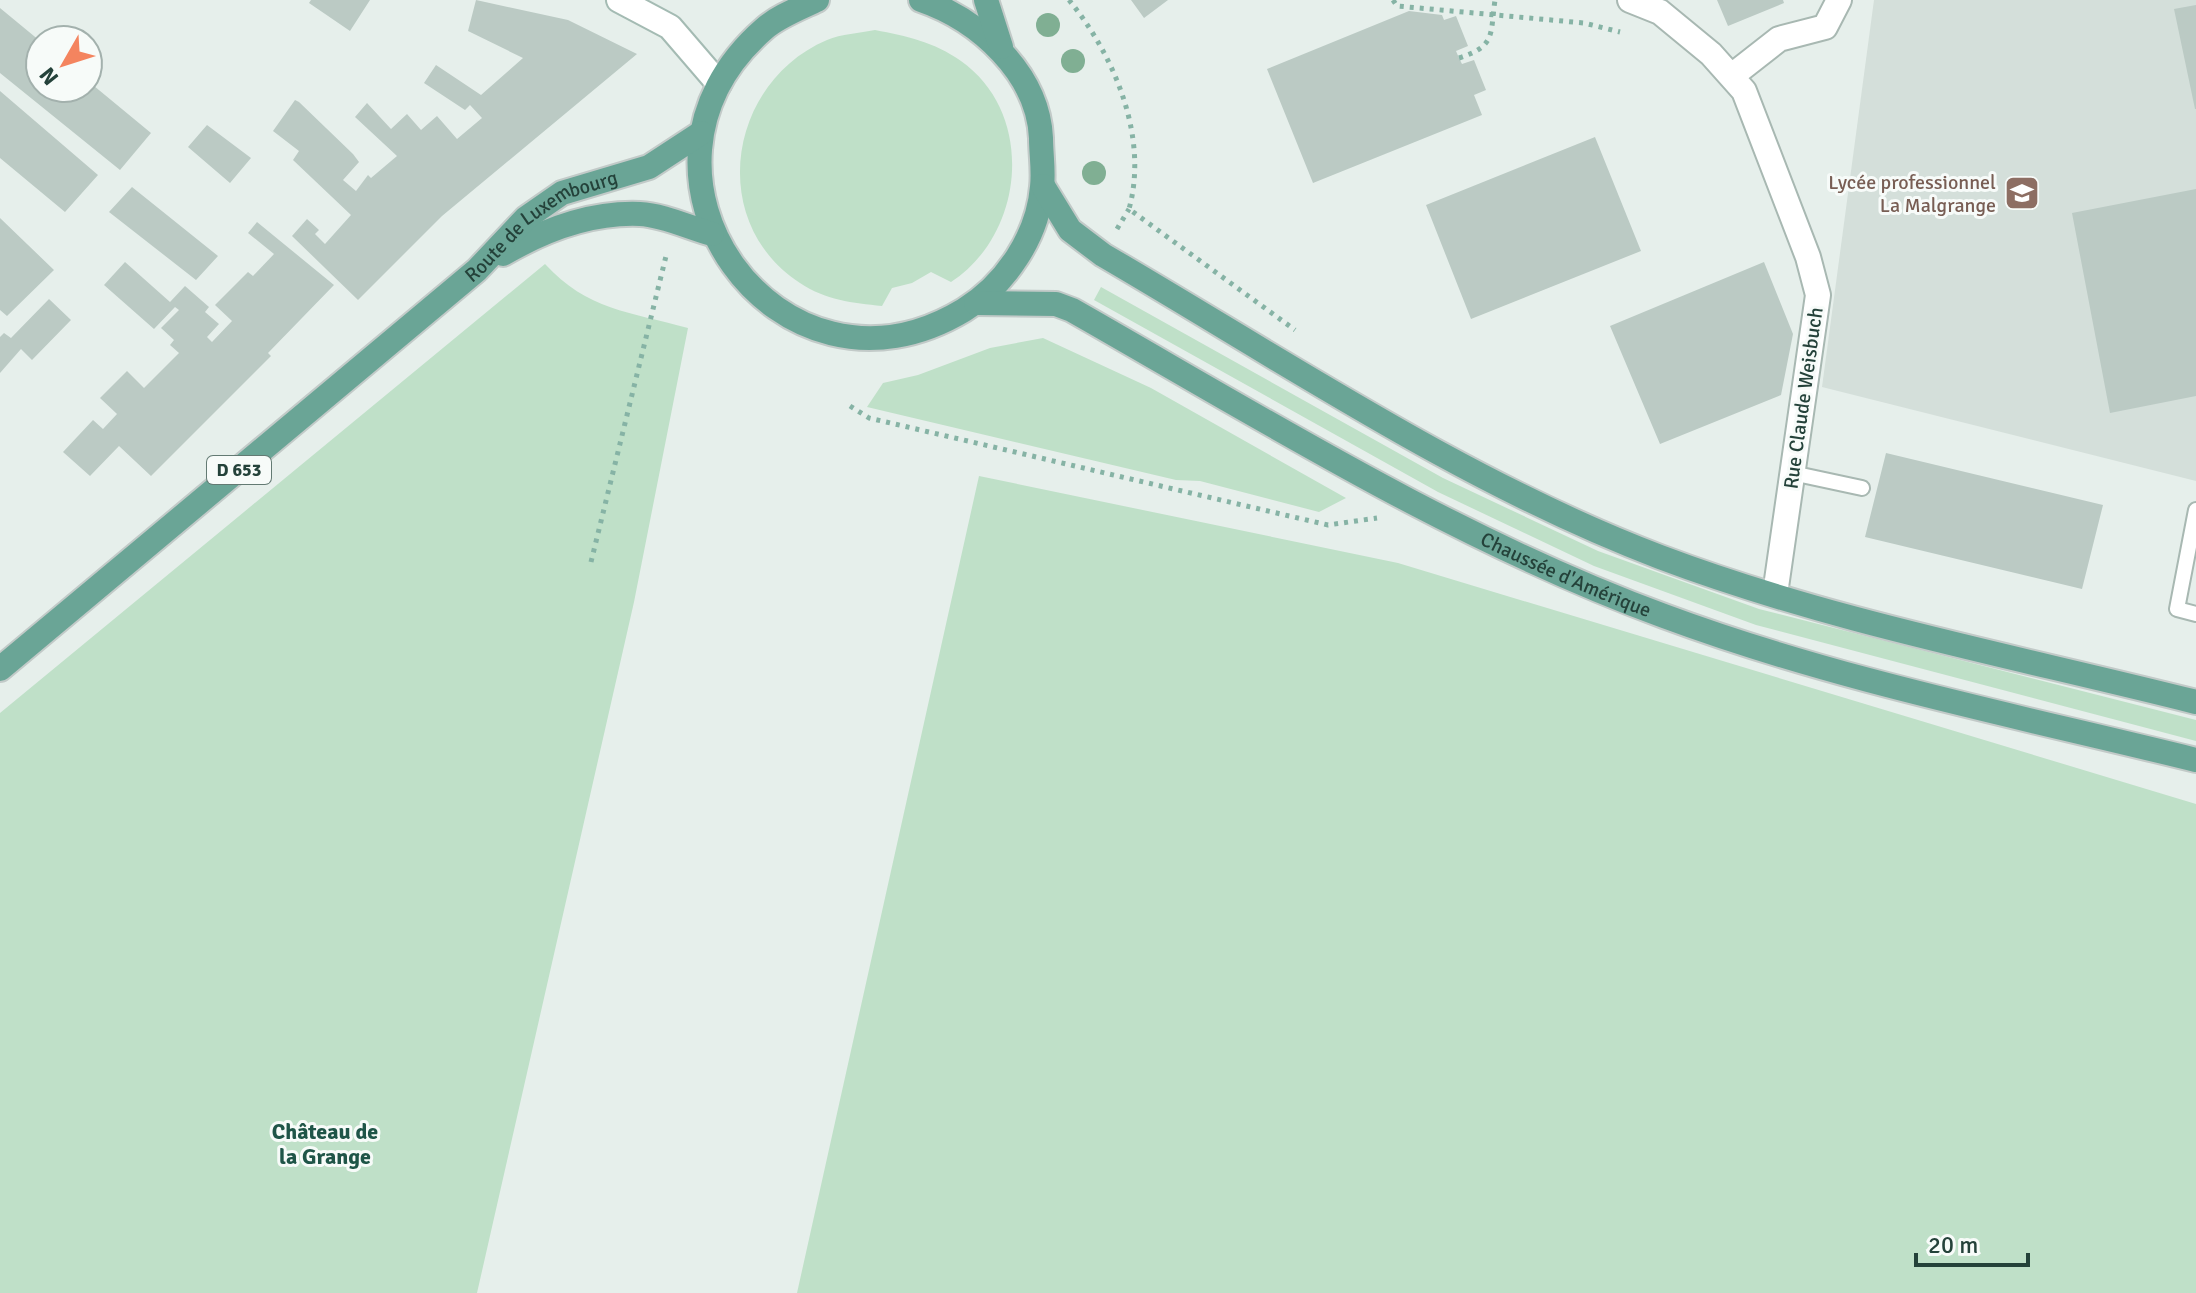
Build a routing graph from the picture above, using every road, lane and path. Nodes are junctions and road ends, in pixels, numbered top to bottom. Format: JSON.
{"nodes":[{"id":1,"x":619,"y":0,"type":"edge"},
{"id":2,"x":817,"y":0,"type":"edge"},
{"id":3,"x":921,"y":0,"type":"edge"},
{"id":4,"x":986,"y":0,"type":"edge"},
{"id":5,"x":1069,"y":0,"type":"edge"},
{"id":6,"x":1393,"y":0,"type":"edge"},
{"id":7,"x":1495,"y":0,"type":"edge"},
{"id":8,"x":1630,"y":0,"type":"edge"},
{"id":9,"x":1839,"y":0,"type":"edge"},
{"id":10,"x":1493,"y":13,"type":"junction"},
{"id":11,"x":1627,"y":34,"type":"dead end"},
{"id":12,"x":1003,"y":53,"type":"junction"},
{"id":13,"x":1459,"y":58,"type":"dead end"},
{"id":14,"x":1733,"y":75,"type":"junction"},
{"id":15,"x":719,"y":84,"type":"junction"},
{"id":16,"x":701,"y":133,"type":"junction"},
{"id":17,"x":1043,"y":186,"type":"junction"},
{"id":18,"x":712,"y":234,"type":"junction"},
{"id":19,"x":668,"y":248,"type":"dead end"},
{"id":20,"x":477,"y":270,"type":"junction"},
{"id":21,"x":976,"y":303,"type":"junction"},
{"id":22,"x":1300,"y":334,"type":"dead end"},
{"id":23,"x":850,"y":406,"type":"dead end"},
{"id":24,"x":1792,"y":473,"type":"junction"},
{"id":25,"x":1862,"y":488,"type":"dead end"},
{"id":26,"x":2196,"y":510,"type":"edge"},
{"id":27,"x":1388,"y":516,"type":"dead end"},
{"id":28,"x":591,"y":562,"type":"dead end"},
{"id":29,"x":1775,"y":594,"type":"junction"},
{"id":30,"x":2196,"y":614,"type":"edge"},
{"id":31,"x":0,"y":669,"type":"edge"},
{"id":32,"x":2196,"y":702,"type":"edge"},
{"id":33,"x":2196,"y":760,"type":"edge"}],
"edges":[{"from":1,"to":15,"type":"street"},
{"from":2,"to":15,"type":"main road"},
{"from":3,"to":12,"type":"main road"},
{"from":4,"to":12,"type":"main road"},
{"from":5,"to":22,"type":"path"},
{"from":6,"to":10,"type":"path"},
{"from":7,"to":10,"type":"path"},
{"from":8,"to":14,"type":"street","name":"Rue Claude Weisbuch"},
{"from":9,"to":14,"type":"street"},
{"from":10,"to":11,"type":"path"},
{"from":10,"to":13,"type":"path"},
{"from":12,"to":17,"type":"main road"},
{"from":14,"to":24,"type":"street","name":"Rue Claude Weisbuch"},
{"from":15,"to":16,"type":"main road"},
{"from":16,"to":18,"type":"main road"},
{"from":16,"to":20,"type":"main road","name":"Route de Luxembourg"},
{"from":17,"to":21,"type":"main road"},
{"from":17,"to":29,"type":"main road"},
{"from":18,"to":20,"type":"main road","name":"Route de Luxembourg"},
{"from":18,"to":21,"type":"main road"},
{"from":19,"to":28,"type":"path"},
{"from":20,"to":31,"type":"main road","number":"D 653"},
{"from":21,"to":33,"type":"main road","name":"Chaussée d'Amérique"},
{"from":23,"to":27,"type":"path"},
{"from":24,"to":25,"type":"lane"},
{"from":24,"to":29,"type":"street","name":"Rue Claude Weisbuch"},
{"from":26,"to":30,"type":"lane"},
{"from":29,"to":32,"type":"main road"}]}
